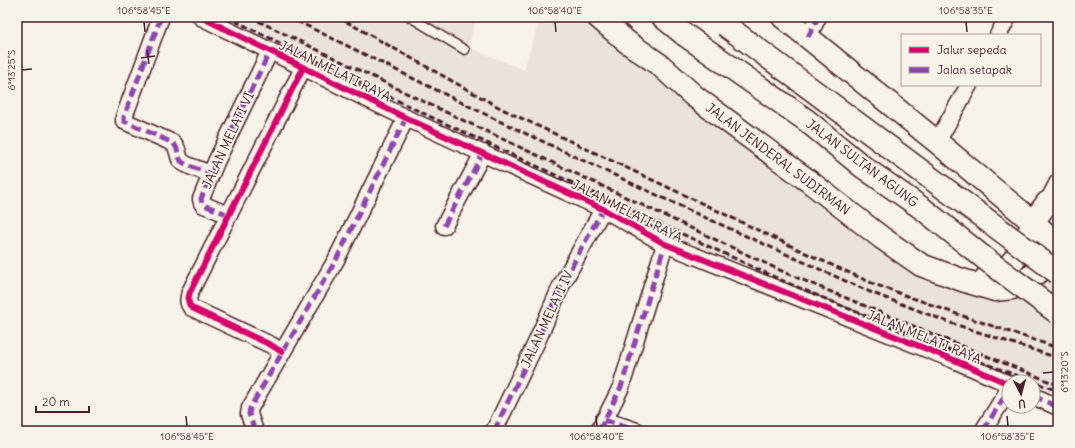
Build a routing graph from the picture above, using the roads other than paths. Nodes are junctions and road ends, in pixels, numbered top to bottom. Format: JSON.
{"nodes":[{"id":1,"x":161,"y":17,"type":"edge"},
{"id":2,"x":201,"y":17,"type":"edge"},
{"id":3,"x":410,"y":17,"type":"edge"},
{"id":4,"x":598,"y":17,"type":"edge"},
{"id":5,"x":663,"y":17,"type":"edge"},
{"id":6,"x":783,"y":17,"type":"edge"},
{"id":7,"x":818,"y":17,"type":"edge"},
{"id":8,"x":1008,"y":17,"type":"edge"},
{"id":9,"x":720,"y":21,"type":"edge"},
{"id":10,"x":999,"y":34,"type":"edge"},
{"id":11,"x":808,"y":37,"type":"junction"},
{"id":12,"x":465,"y":50,"type":"dead end"},
{"id":13,"x":270,"y":51,"type":"junction"},
{"id":14,"x":303,"y":68,"type":"junction"},
{"id":15,"x":969,"y":86,"type":"edge"},
{"id":16,"x":406,"y":118,"type":"junction"},
{"id":17,"x":937,"y":142,"type":"junction"},
{"id":18,"x":483,"y":153,"type":"junction"},
{"id":19,"x":211,"y":174,"type":"junction"},
{"id":20,"x":1058,"y":182,"type":"edge"},
{"id":21,"x":1005,"y":198,"type":"junction"},
{"id":22,"x":1052,"y":203,"type":"edge"},
{"id":23,"x":603,"y":209,"type":"junction"},
{"id":24,"x":229,"y":215,"type":"junction"},
{"id":25,"x":1033,"y":222,"type":"junction"},
{"id":26,"x":444,"y":226,"type":"dead end"},
{"id":27,"x":665,"y":244,"type":"junction"},
{"id":28,"x":1058,"y":244,"type":"edge"},
{"id":29,"x":1058,"y":260,"type":"edge"},
{"id":30,"x":1058,"y":273,"type":"edge"},
{"id":31,"x":969,"y":282,"type":"junction"},
{"id":32,"x":1058,"y":313,"type":"edge"},
{"id":33,"x":282,"y":352,"type":"junction"},
{"id":34,"x":1001,"y":381,"type":"edge"},
{"id":35,"x":1041,"y":400,"type":"edge"},
{"id":36,"x":1001,"y":401,"type":"edge"},
{"id":37,"x":1058,"y":408,"type":"edge"},
{"id":38,"x":602,"y":426,"type":"edge"},
{"id":39,"x":255,"y":431,"type":"edge"},
{"id":40,"x":494,"y":431,"type":"edge"},
{"id":41,"x":637,"y":431,"type":"edge"},
{"id":42,"x":983,"y":431,"type":"edge"}],
"edges":[{"from":1,"to":19,"type":"street"},
{"from":2,"to":13,"type":"street","name":"JALAN MELATI RAYA"},
{"from":3,"to":12,"type":"lane"},
{"from":4,"to":31,"type":"main road","name":"JALAN JENDERAL SUDIRMAN"},
{"from":5,"to":32,"type":"main road","name":"JALAN SULTAN AGUNG","bridge":true},
{"from":6,"to":11,"type":"main road"},
{"from":7,"to":11,"type":"street"},
{"from":8,"to":10,"type":"street"},
{"from":9,"to":30,"type":"main road","bridge":true},
{"from":11,"to":17,"type":"main road"},
{"from":13,"to":14,"type":"street","name":"JALAN MELATI RAYA"},
{"from":13,"to":19,"type":"street","name":"JALAN MELATI VI"},
{"from":14,"to":16,"type":"street","name":"JALAN MELATI RAYA"},
{"from":14,"to":24,"type":"street"},
{"from":15,"to":17,"type":"street"},
{"from":16,"to":18,"type":"street","name":"JALAN MELATI RAYA"},
{"from":16,"to":33,"type":"street"},
{"from":17,"to":21,"type":"main road"},
{"from":18,"to":23,"type":"street","name":"JALAN MELATI RAYA"},
{"from":18,"to":26,"type":"street"},
{"from":19,"to":24,"type":"street","name":"JALAN MELATI VI"},
{"from":20,"to":22,"type":"street"},
{"from":21,"to":22,"type":"main road"},
{"from":21,"to":25,"type":"main road"},
{"from":22,"to":25,"type":"main road"},
{"from":23,"to":27,"type":"street","name":"JALAN MELATI RAYA"},
{"from":23,"to":40,"type":"street","name":"JALAN MELATI IV"},
{"from":24,"to":33,"type":"street"},
{"from":25,"to":28,"type":"main road"},
{"from":25,"to":31,"type":"main road"},
{"from":27,"to":34,"type":"street","name":"JALAN MELATI RAYA"},
{"from":27,"to":38,"type":"street"},
{"from":29,"to":31,"type":"main road","name":"JALAN JENDERAL SUDIRMAN"},
{"from":33,"to":39,"type":"street"},
{"from":35,"to":37,"type":"street"},
{"from":36,"to":42,"type":"street"},
{"from":38,"to":41,"type":"street"}]}
